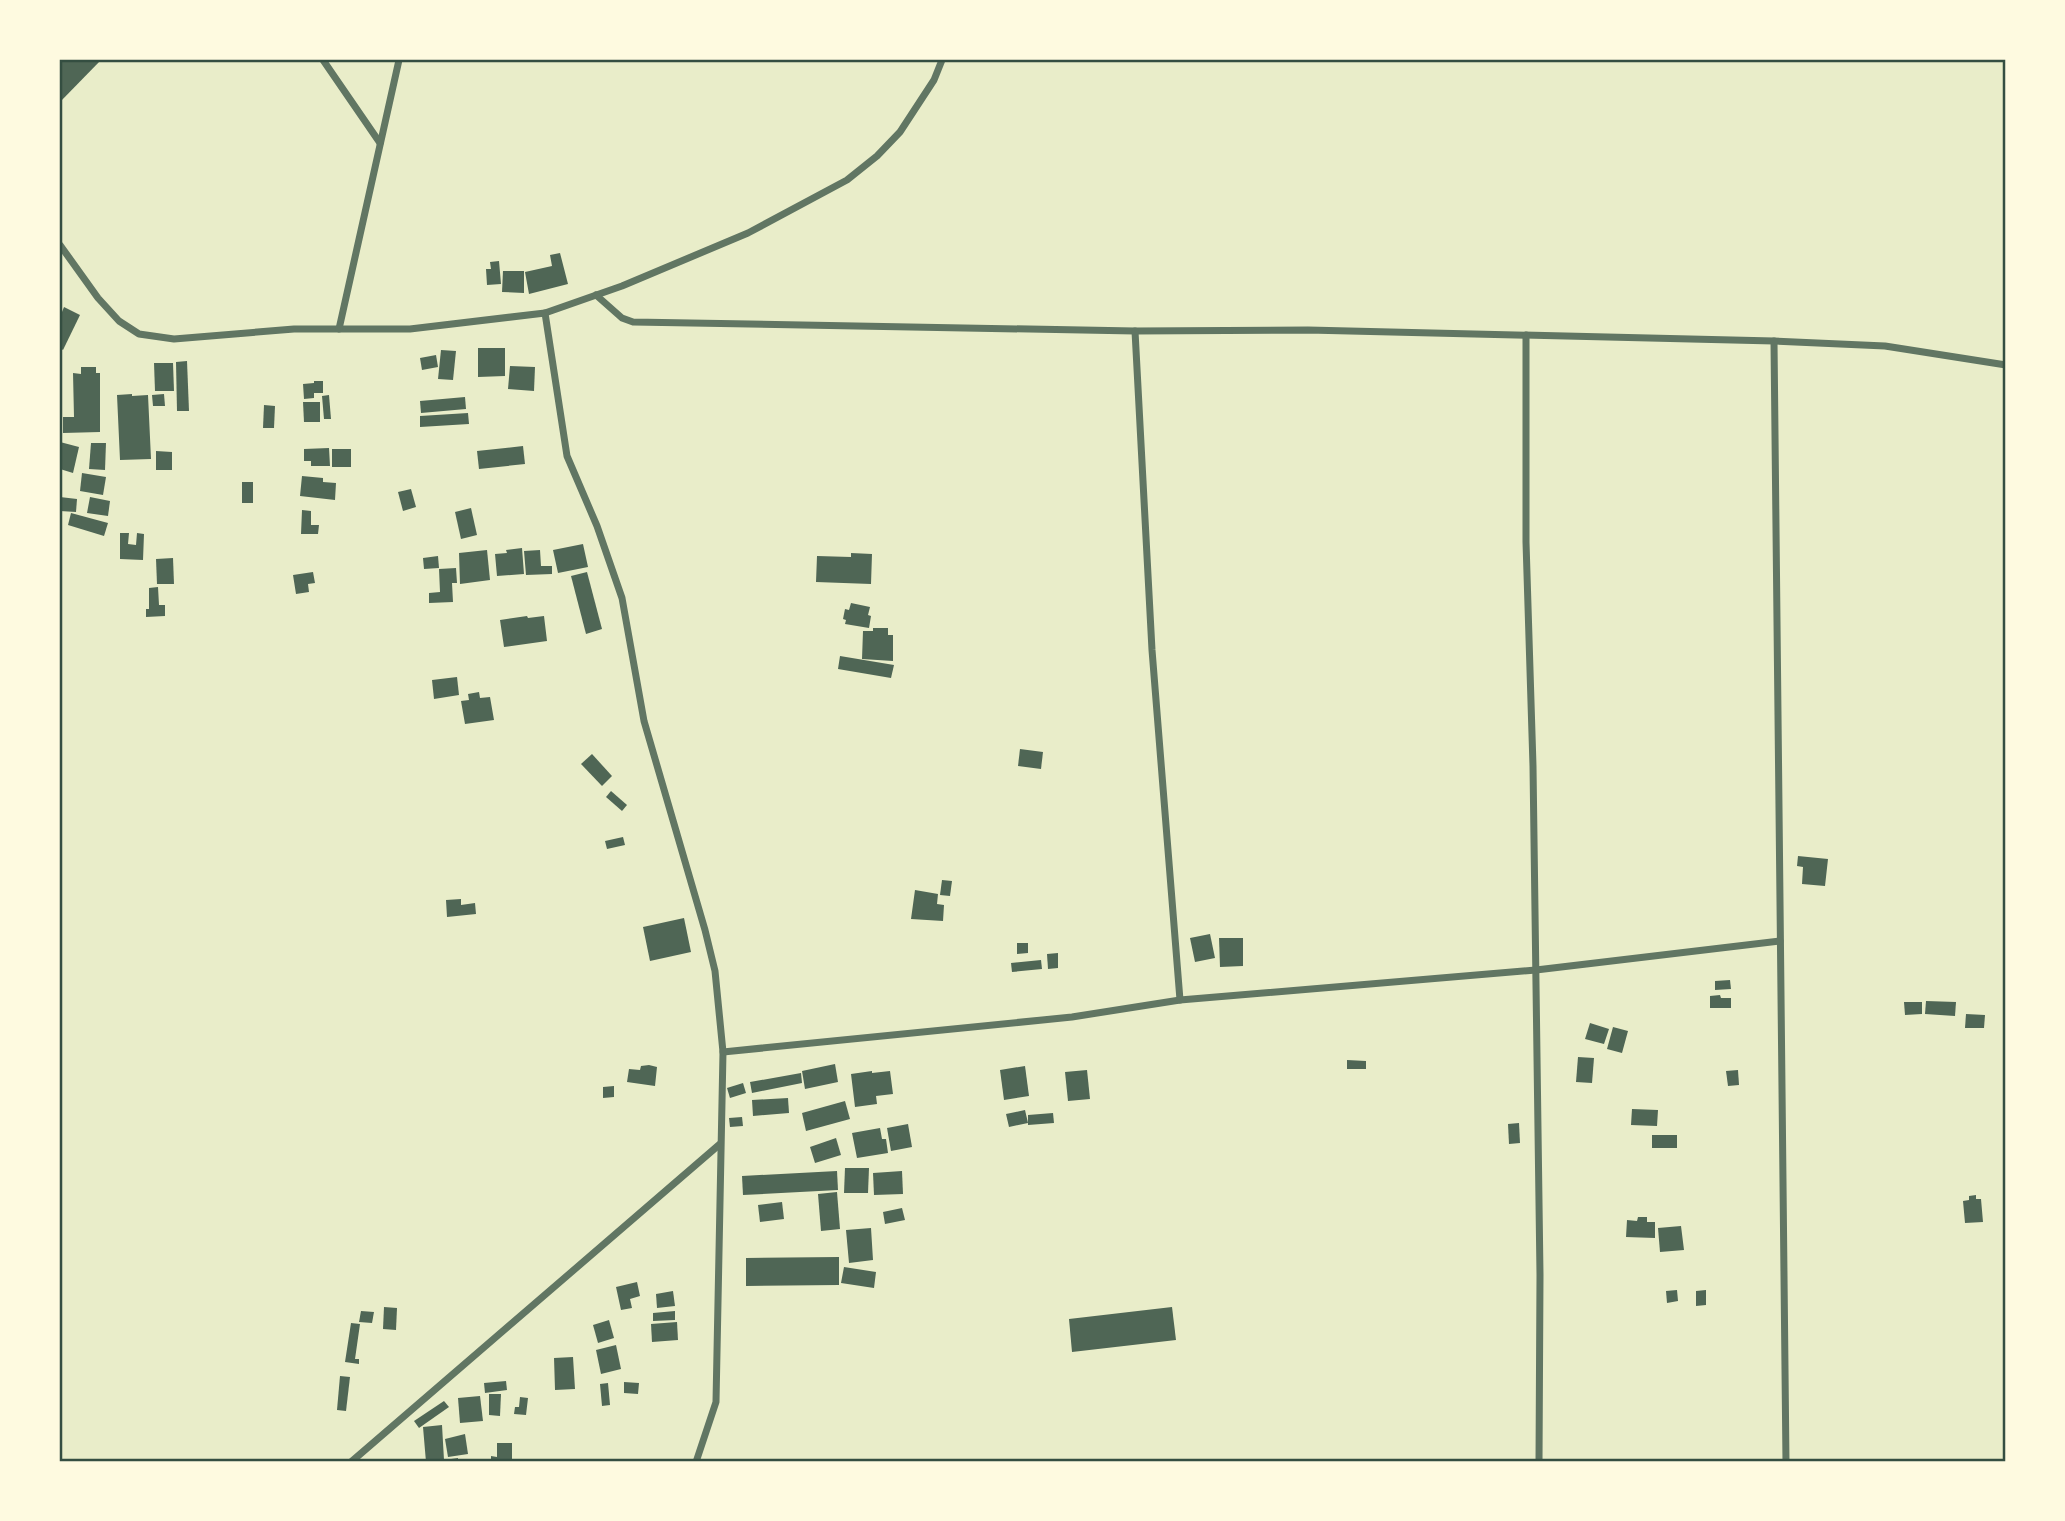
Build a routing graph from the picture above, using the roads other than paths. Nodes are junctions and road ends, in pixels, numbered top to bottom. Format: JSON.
{"nodes":[{"id":1,"x":323,"y":60,"type":"edge"},
{"id":2,"x":399,"y":60,"type":"edge"},
{"id":3,"x":942,"y":60,"type":"edge"},
{"id":4,"x":380,"y":143,"type":"junction"},
{"id":5,"x":60,"y":245,"type":"edge"},
{"id":6,"x":596,"y":295,"type":"junction"},
{"id":7,"x":545,"y":313,"type":"junction"},
{"id":8,"x":338,"y":329,"type":"junction"},
{"id":9,"x":1135,"y":331,"type":"junction"},
{"id":10,"x":1526,"y":335,"type":"junction"},
{"id":11,"x":1774,"y":341,"type":"junction"},
{"id":12,"x":2006,"y":365,"type":"edge"},
{"id":13,"x":1780,"y":941,"type":"junction"},
{"id":14,"x":1536,"y":970,"type":"junction"},
{"id":15,"x":1180,"y":1000,"type":"junction"},
{"id":16,"x":723,"y":1052,"type":"junction"},
{"id":17,"x":720,"y":1144,"type":"junction"},
{"id":18,"x":351,"y":1461,"type":"edge"},
{"id":19,"x":696,"y":1461,"type":"edge"},
{"id":20,"x":1539,"y":1461,"type":"edge"},
{"id":21,"x":1786,"y":1461,"type":"edge"}],
"edges":[{"from":1,"to":4,"type":"street"},
{"from":2,"to":4,"type":"street"},
{"from":3,"to":6,"type":"street"},
{"from":4,"to":8,"type":"street"},
{"from":5,"to":8,"type":"street"},
{"from":6,"to":7,"type":"street"},
{"from":6,"to":9,"type":"street"},
{"from":7,"to":8,"type":"street"},
{"from":7,"to":16,"type":"street"},
{"from":9,"to":10,"type":"street"},
{"from":9,"to":15,"type":"street"},
{"from":10,"to":11,"type":"street"},
{"from":10,"to":14,"type":"street"},
{"from":11,"to":12,"type":"street"},
{"from":11,"to":13,"type":"street"},
{"from":13,"to":14,"type":"street"},
{"from":13,"to":21,"type":"street"},
{"from":14,"to":15,"type":"street"},
{"from":14,"to":20,"type":"street"},
{"from":15,"to":16,"type":"street"},
{"from":16,"to":17,"type":"street"},
{"from":17,"to":18,"type":"street"},
{"from":17,"to":19,"type":"street"}]}
